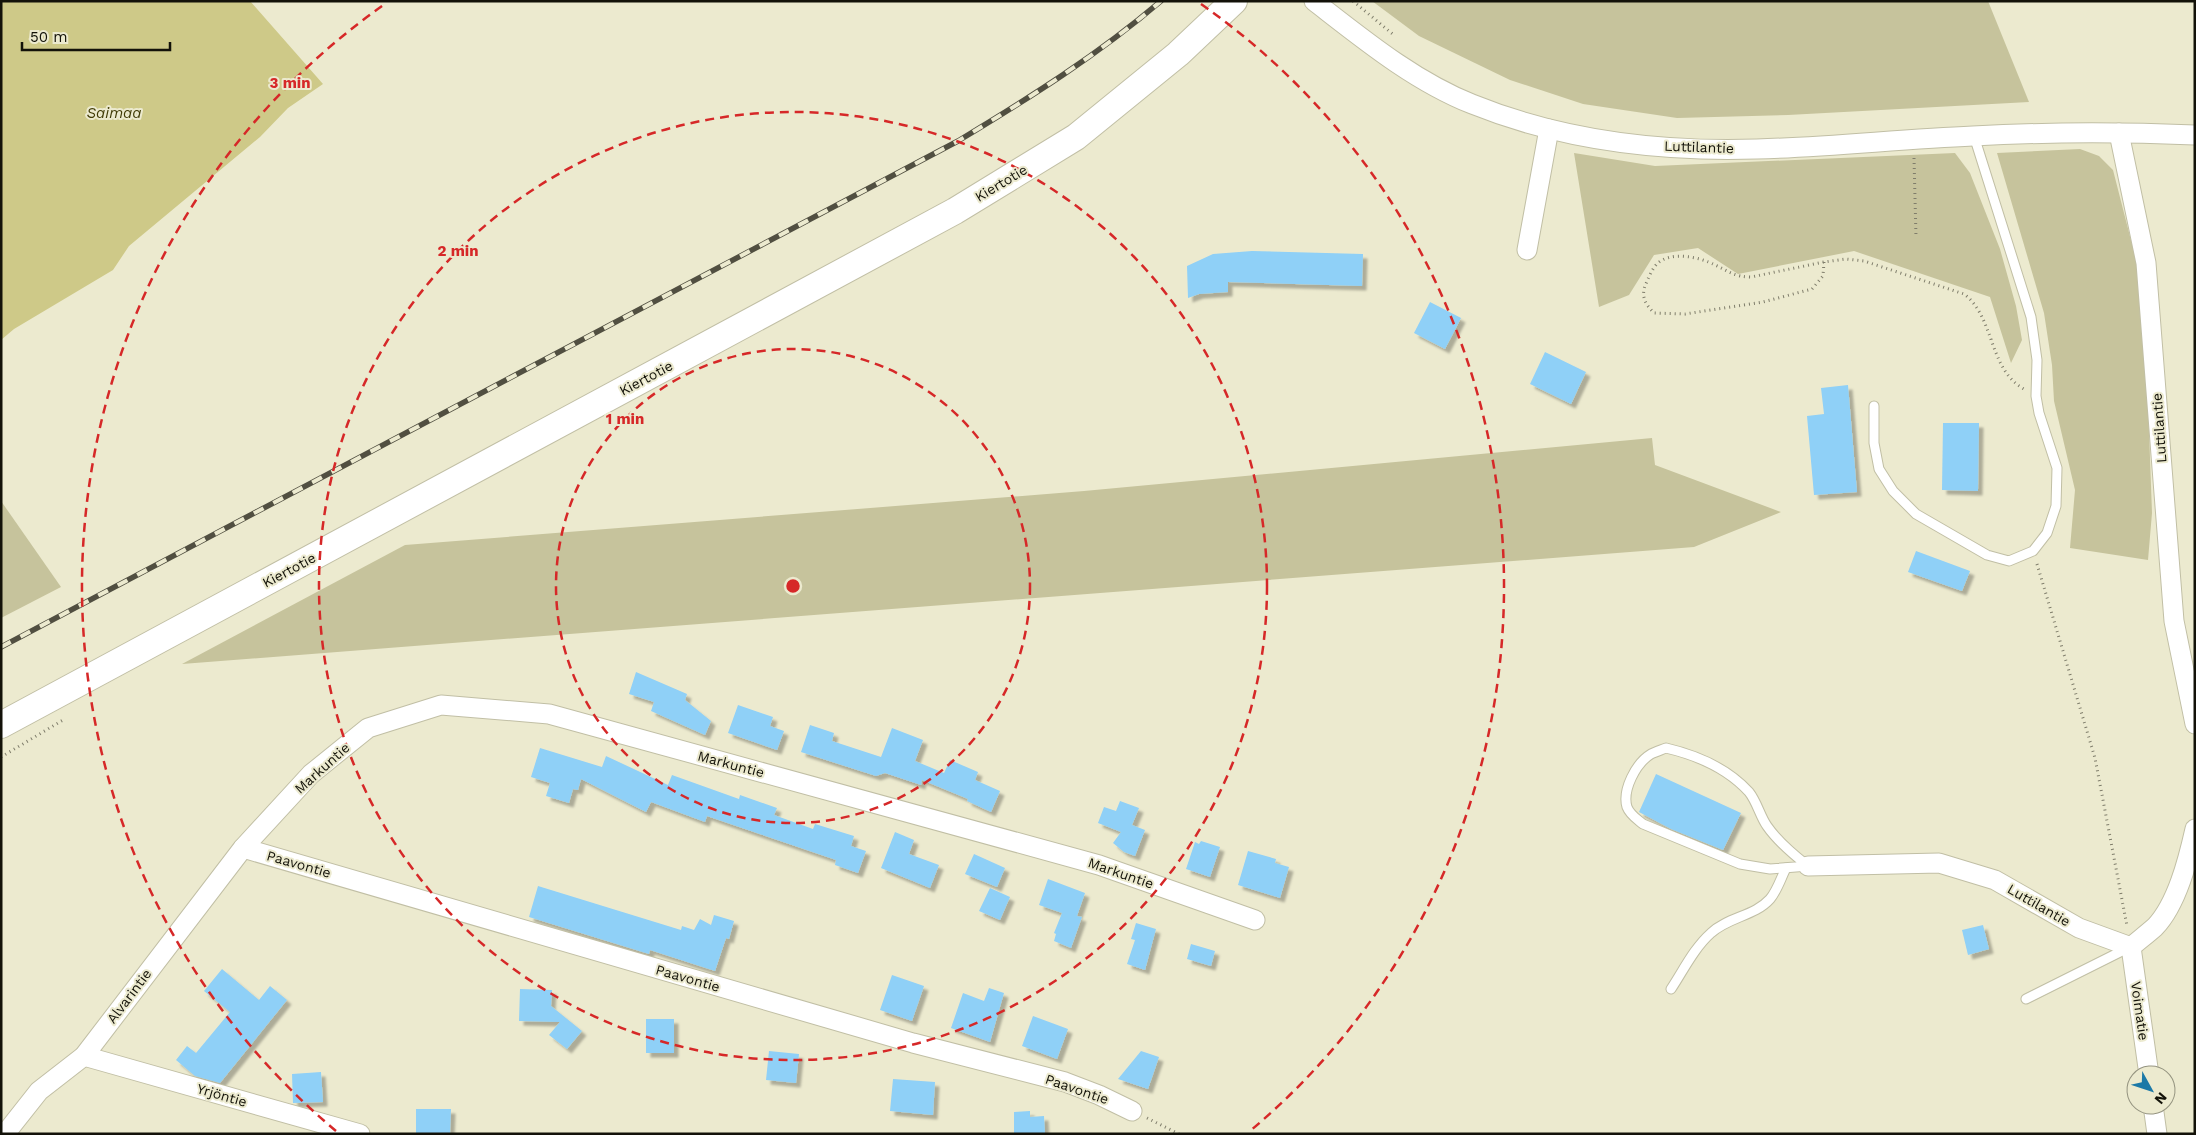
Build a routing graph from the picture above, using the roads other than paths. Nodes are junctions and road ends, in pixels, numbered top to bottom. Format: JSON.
{"nodes":[{"id":1,"x":1234,"y":1,"type":"edge"},
{"id":2,"x":1314,"y":1,"type":"edge"},
{"id":3,"x":1549,"y":129,"type":"junction"},
{"id":4,"x":2119,"y":133,"type":"junction"},
{"id":5,"x":2195,"y":135,"type":"edge"},
{"id":6,"x":1974,"y":136,"type":"junction"},
{"id":7,"x":1527,"y":250,"type":"dead end"},
{"id":8,"x":1874,"y":406,"type":"dead end"},
{"id":9,"x":2195,"y":724,"type":"edge"},
{"id":10,"x":1,"y":725,"type":"edge"},
{"id":11,"x":2195,"y":830,"type":"edge"},
{"id":12,"x":243,"y":848,"type":"junction"},
{"id":13,"x":1808,"y":866,"type":"junction"},
{"id":14,"x":1786,"y":868,"type":"junction"},
{"id":15,"x":1255,"y":920,"type":"dead end"},
{"id":16,"x":2130,"y":947,"type":"junction"},
{"id":17,"x":1671,"y":990,"type":"dead end"},
{"id":18,"x":2026,"y":999,"type":"dead end"},
{"id":19,"x":84,"y":1056,"type":"junction"},
{"id":20,"x":2148,"y":1065,"type":"edge"},
{"id":21,"x":1132,"y":1111,"type":"road end"},
{"id":22,"x":2154,"y":1115,"type":"edge"},
{"id":23,"x":5,"y":1134,"type":"edge"},
{"id":24,"x":360,"y":1134,"type":"edge"},
{"id":25,"x":2157,"y":1134,"type":"edge"}],
"edges":[{"from":1,"to":10,"type":"street","name":"Kiertotie"},
{"from":2,"to":3,"type":"street","name":"Luttilantie"},
{"from":3,"to":6,"type":"street","name":"Luttilantie"},
{"from":3,"to":7,"type":"street"},
{"from":4,"to":5,"type":"street","name":"Luttilantie"},
{"from":4,"to":6,"type":"street","name":"Luttilantie"},
{"from":4,"to":9,"type":"street","name":"Luttilantie"},
{"from":6,"to":8,"type":"lane"},
{"from":11,"to":16,"type":"street"},
{"from":12,"to":15,"type":"street","name":"Markuntie"},
{"from":12,"to":19,"type":"street","name":"Alvarintie"},
{"from":12,"to":21,"type":"street","name":"Paavontie"},
{"from":13,"to":14,"type":"lane"},
{"from":13,"to":14,"type":"lane"},
{"from":13,"to":16,"type":"street","name":"Luttilantie"},
{"from":14,"to":17,"type":"lane"},
{"from":16,"to":18,"type":"lane"},
{"from":16,"to":20,"type":"street","name":"Voimatie"},
{"from":19,"to":23,"type":"street","name":"Alvarintie"},
{"from":19,"to":24,"type":"street","name":"Yrjöntie"},
{"from":22,"to":25,"type":"street"}]}
